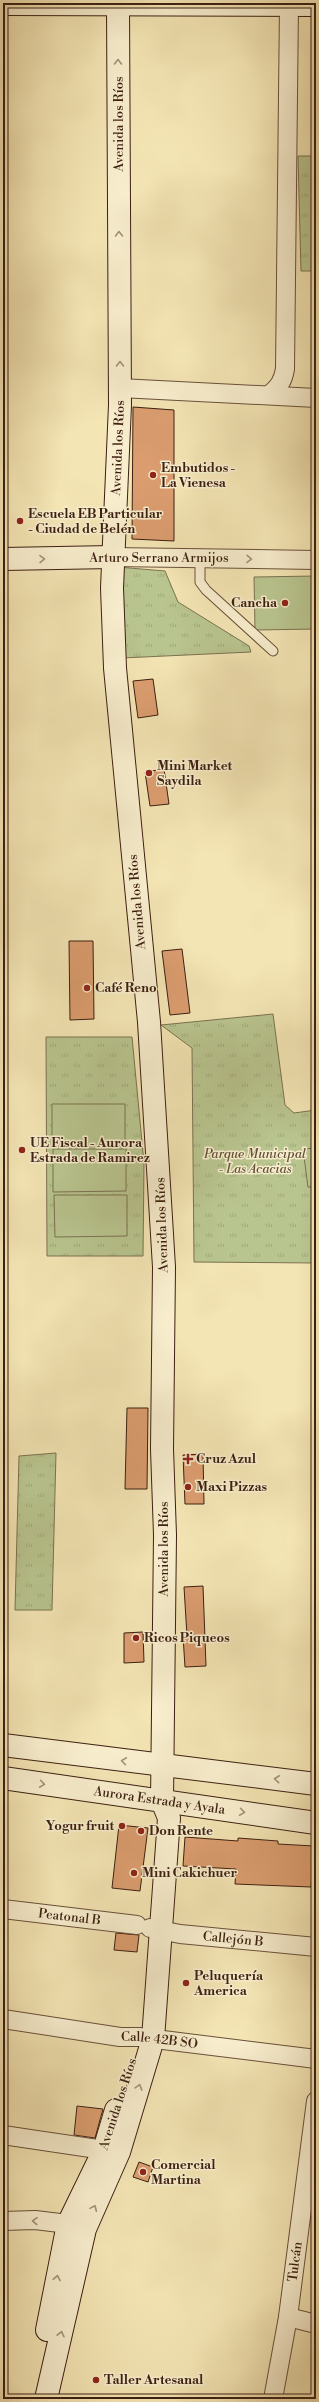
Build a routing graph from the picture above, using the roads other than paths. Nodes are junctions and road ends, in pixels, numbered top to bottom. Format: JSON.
{"nodes":[{"id":1,"x":3,"y":4,"type":"edge"},
{"id":2,"x":118,"y":4,"type":"junction"},
{"id":3,"x":200,"y":4,"type":"edge"},
{"id":4,"x":288,"y":5,"type":"junction"},
{"id":5,"x":316,"y":5,"type":"edge"},
{"id":6,"x":120,"y":388,"type":"junction"},
{"id":7,"x":269,"y":395,"type":"junction"},
{"id":8,"x":316,"y":398,"type":"edge"},
{"id":9,"x":112,"y":557,"type":"junction"},
{"id":10,"x":200,"y":558,"type":"junction"},
{"id":11,"x":3,"y":560,"type":"edge"},
{"id":12,"x":316,"y":560,"type":"edge"},
{"id":13,"x":273,"y":651,"type":"dead end"},
{"id":14,"x":3,"y":1745,"type":"edge"},
{"id":15,"x":163,"y":1767,"type":"junction"},
{"id":16,"x":3,"y":1778,"type":"edge"},
{"id":17,"x":315,"y":1781,"type":"edge"},
{"id":18,"x":162,"y":1801,"type":"junction"},
{"id":19,"x":316,"y":1823,"type":"edge"},
{"id":20,"x":3,"y":1909,"type":"edge"},
{"id":21,"x":149,"y":1928,"type":"junction"},
{"id":22,"x":316,"y":1947,"type":"edge"},
{"id":23,"x":3,"y":2020,"type":"edge"},
{"id":24,"x":146,"y":2038,"type":"junction"},
{"id":25,"x":316,"y":2059,"type":"edge"},
{"id":26,"x":316,"y":2101,"type":"edge"},
{"id":27,"x":3,"y":2135,"type":"edge"},
{"id":28,"x":104,"y":2150,"type":"junction"},
{"id":29,"x":3,"y":2221,"type":"edge"},
{"id":30,"x":68,"y":2224,"type":"junction"},
{"id":31,"x":288,"y":2317,"type":"junction"},
{"id":32,"x":316,"y":2324,"type":"edge"},
{"id":33,"x":33,"y":2399,"type":"edge"},
{"id":34,"x":46,"y":2399,"type":"edge"},
{"id":35,"x":273,"y":2399,"type":"edge"}],
"edges":[{"from":1,"to":2,"type":"street"},
{"from":2,"to":3,"type":"street"},
{"from":6,"to":2,"type":"street","name":"Avenida los Ríos","one_way":true},
{"from":3,"to":4,"type":"street"},
{"from":4,"to":5,"type":"street"},
{"from":4,"to":7,"type":"street"},
{"from":6,"to":7,"type":"street"},
{"from":6,"to":9,"type":"street","name":"Avenida los Ríos"},
{"from":7,"to":8,"type":"street"},
{"from":9,"to":10,"type":"street","name":"Arturo Serrano Armijos"},
{"from":11,"to":9,"type":"street","name":"Arturo Serrano Armijos","one_way":true},
{"from":9,"to":15,"type":"street","name":"Avenida los Ríos"},
{"from":10,"to":12,"type":"street","name":"Arturo Serrano Armijos","one_way":true},
{"from":10,"to":13,"type":"lane"},
{"from":15,"to":14,"type":"street","one_way":true},
{"from":17,"to":15,"type":"street","one_way":true},
{"from":15,"to":18,"type":"street","name":"Avenida los Ríos"},
{"from":16,"to":18,"type":"street","name":"Aurora Estrada y Ayala","one_way":true},
{"from":18,"to":19,"type":"street","name":"Aurora Estrada y Ayala","one_way":true},
{"from":18,"to":21,"type":"street","name":"Avenida los Ríos"},
{"from":20,"to":21,"type":"street","name":"Peatonal B"},
{"from":21,"to":22,"type":"street","name":"Callejón B"},
{"from":21,"to":24,"type":"street","name":"Avenida los Ríos"},
{"from":23,"to":24,"type":"street","name":"Calle 42B SO"},
{"from":24,"to":25,"type":"street","name":"Calle 42B SO"},
{"from":24,"to":28,"type":"street","name":"Avenida los Ríos"},
{"from":34,"to":24,"type":"street","name":"Avenida los Ríos","one_way":true},
{"from":26,"to":31,"type":"street","name":"Tulcán"},
{"from":27,"to":28,"type":"street"},
{"from":28,"to":30,"type":"street","name":"Avenida los Ríos"},
{"from":30,"to":29,"type":"street","one_way":true},
{"from":33,"to":30,"type":"street","name":"Avenida los Ríos","one_way":true},
{"from":31,"to":32,"type":"street"},
{"from":31,"to":35,"type":"street","name":"Tulcán"}]}
